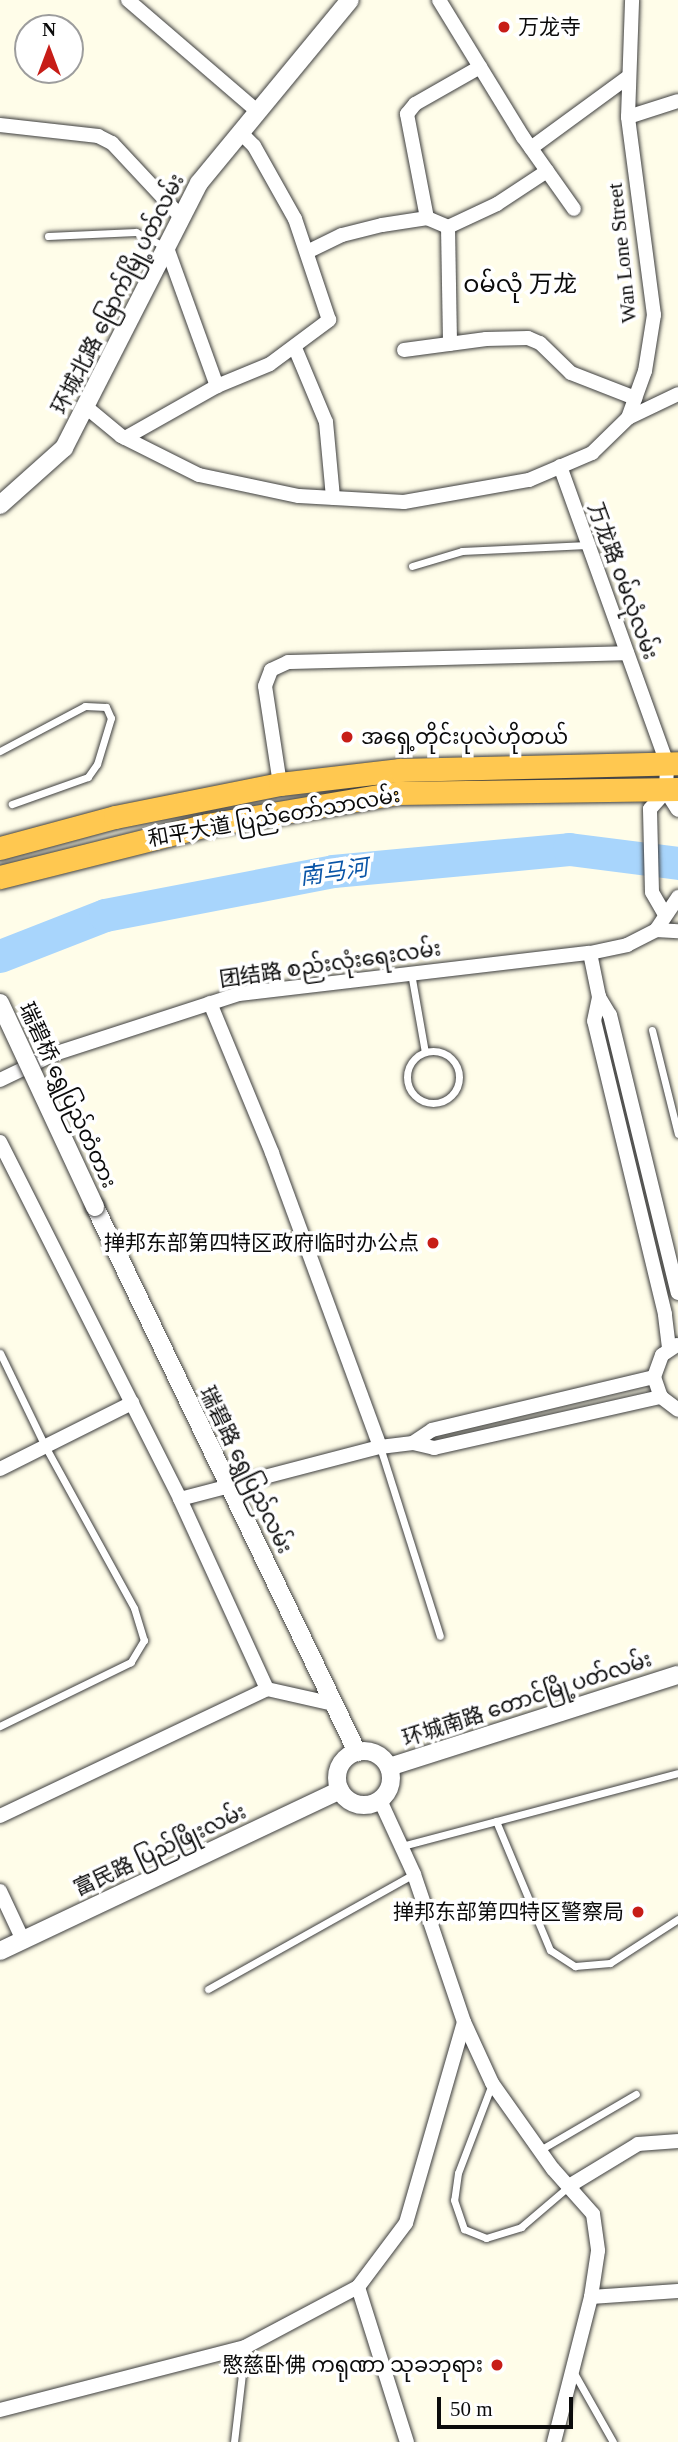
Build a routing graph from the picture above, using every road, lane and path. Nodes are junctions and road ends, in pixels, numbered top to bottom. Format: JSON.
{"nodes":[{"id":1,"x":128,"y":0,"type":"edge"},
{"id":2,"x":350,"y":0,"type":"edge"},
{"id":3,"x":439,"y":0,"type":"edge"},
{"id":4,"x":632,"y":0,"type":"edge"},
{"id":5,"x":480,"y":67,"type":"junction"},
{"id":6,"x":628,"y":77,"type":"junction"},
{"id":7,"x":678,"y":101,"type":"edge"},
{"id":8,"x":258,"y":112,"type":"junction"},
{"id":9,"x":628,"y":117,"type":"junction"},
{"id":10,"x":0,"y":125,"type":"edge"},
{"id":11,"x":241,"y":133,"type":"junction"},
{"id":12,"x":531,"y":148,"type":"junction"},
{"id":13,"x":547,"y":171,"type":"junction"},
{"id":14,"x":574,"y":209,"type":"dead end"},
{"id":15,"x":182,"y":218,"type":"junction"},
{"id":16,"x":428,"y":218,"type":"junction"},
{"id":17,"x":448,"y":226,"type":"junction"},
{"id":18,"x":48,"y":236,"type":"dead end"},
{"id":19,"x":167,"y":248,"type":"junction"},
{"id":20,"x":307,"y":252,"type":"junction"},
{"id":21,"x":450,"y":344,"type":"junction"},
{"id":22,"x":295,"y":348,"type":"junction"},
{"id":23,"x":404,"y":351,"type":"dead end"},
{"id":24,"x":217,"y":386,"type":"junction"},
{"id":25,"x":678,"y":394,"type":"edge"},
{"id":26,"x":635,"y":398,"type":"junction"},
{"id":27,"x":86,"y":407,"type":"junction"},
{"id":28,"x":628,"y":418,"type":"junction"},
{"id":29,"x":125,"y":438,"type":"junction"},
{"id":30,"x":560,"y":466,"type":"junction"},
{"id":31,"x":333,"y":498,"type":"junction"},
{"id":32,"x":0,"y":505,"type":"edge"},
{"id":33,"x":586,"y":545,"type":"junction"},
{"id":34,"x":412,"y":566,"type":"dead end"},
{"id":35,"x":627,"y":653,"type":"junction"},
{"id":36,"x":0,"y":751,"type":"edge"},
{"id":37,"x":673,"y":764,"type":"edge"},
{"id":38,"x":280,"y":784,"type":"junction"},
{"id":39,"x":674,"y":797,"type":"edge"},
{"id":40,"x":12,"y":804,"type":"dead end"},
{"id":41,"x":0,"y":848,"type":"edge"},
{"id":42,"x":0,"y":877,"type":"edge"},
{"id":43,"x":678,"y":897,"type":"edge"},
{"id":44,"x":664,"y":913,"type":"junction"},
{"id":45,"x":656,"y":930,"type":"junction"},
{"id":46,"x":678,"y":931,"type":"edge"},
{"id":47,"x":590,"y":953,"type":"junction"},
{"id":48,"x":410,"y":972,"type":"junction"},
{"id":49,"x":599,"y":997,"type":"junction"},
{"id":50,"x":0,"y":1003,"type":"edge"},
{"id":51,"x":210,"y":1003,"type":"junction"},
{"id":52,"x":652,"y":1030,"type":"dead end"},
{"id":53,"x":425,"y":1052,"type":"junction"},
{"id":54,"x":0,"y":1080,"type":"edge"},
{"id":55,"x":678,"y":1134,"type":"edge"},
{"id":56,"x":0,"y":1142,"type":"edge"},
{"id":57,"x":95,"y":1207,"type":"joint"},
{"id":58,"x":678,"y":1293,"type":"edge"},
{"id":59,"x":674,"y":1346,"type":"edge"},
{"id":60,"x":0,"y":1353,"type":"edge"},
{"id":61,"x":654,"y":1377,"type":"junction"},
{"id":62,"x":661,"y":1397,"type":"junction"},
{"id":63,"x":132,"y":1402,"type":"junction"},
{"id":64,"x":678,"y":1410,"type":"edge"},
{"id":65,"x":413,"y":1443,"type":"junction"},
{"id":66,"x":45,"y":1446,"type":"junction"},
{"id":67,"x":380,"y":1447,"type":"junction"},
{"id":68,"x":0,"y":1469,"type":"edge"},
{"id":69,"x":228,"y":1487,"type":"junction"},
{"id":70,"x":180,"y":1499,"type":"junction"},
{"id":71,"x":440,"y":1636,"type":"dead end"},
{"id":72,"x":678,"y":1675,"type":"edge"},
{"id":73,"x":267,"y":1689,"type":"junction"},
{"id":74,"x":334,"y":1704,"type":"junction"},
{"id":75,"x":0,"y":1726,"type":"edge"},
{"id":76,"x":357,"y":1752,"type":"junction"},
{"id":77,"x":389,"y":1767,"type":"junction"},
{"id":78,"x":678,"y":1773,"type":"edge"},
{"id":79,"x":340,"y":1790,"type":"junction"},
{"id":80,"x":380,"y":1800,"type":"junction"},
{"id":81,"x":0,"y":1816,"type":"edge"},
{"id":82,"x":496,"y":1821,"type":"junction"},
{"id":83,"x":402,"y":1846,"type":"junction"},
{"id":84,"x":414,"y":1874,"type":"junction"},
{"id":85,"x":0,"y":1891,"type":"edge"},
{"id":86,"x":678,"y":1919,"type":"edge"},
{"id":87,"x":23,"y":1940,"type":"junction"},
{"id":88,"x":0,"y":1951,"type":"edge"},
{"id":89,"x":208,"y":1989,"type":"dead end"},
{"id":90,"x":464,"y":2022,"type":"junction"},
{"id":91,"x":492,"y":2083,"type":"junction"},
{"id":92,"x":636,"y":2094,"type":"dead end"},
{"id":93,"x":678,"y":2141,"type":"edge"},
{"id":94,"x":539,"y":2150,"type":"junction"},
{"id":95,"x":569,"y":2186,"type":"junction"},
{"id":96,"x":358,"y":2287,"type":"junction"},
{"id":97,"x":678,"y":2291,"type":"edge"},
{"id":98,"x":591,"y":2297,"type":"junction"},
{"id":99,"x":245,"y":2347,"type":"junction"},
{"id":100,"x":574,"y":2372,"type":"junction"},
{"id":101,"x":0,"y":2410,"type":"edge"},
{"id":102,"x":234,"y":2442,"type":"edge"},
{"id":103,"x":407,"y":2442,"type":"edge"},
{"id":104,"x":554,"y":2442,"type":"edge"},
{"id":105,"x":613,"y":2442,"type":"edge"}],
"edges":[{"from":1,"to":8,"type":"street"},
{"from":2,"to":8,"type":"street","name":"环城北路 မြောက်မြို့ပတ်လမ်း"},
{"from":3,"to":5,"type":"street"},
{"from":4,"to":6,"type":"street","name":"Wan Lone Street"},
{"from":5,"to":12,"type":"street"},
{"from":5,"to":16,"type":"street"},
{"from":6,"to":9,"type":"street","name":"Wan Lone Street"},
{"from":6,"to":12,"type":"street"},
{"from":7,"to":9,"type":"street"},
{"from":8,"to":11,"type":"street","name":"环城北路 မြောက်မြို့ပတ်လမ်း"},
{"from":9,"to":26,"type":"street","name":"Wan Lone Street"},
{"from":10,"to":15,"type":"street"},
{"from":11,"to":15,"type":"street","name":"环城北路 မြောက်မြို့ပတ်လမ်း"},
{"from":11,"to":20,"type":"street"},
{"from":12,"to":13,"type":"street"},
{"from":13,"to":14,"type":"street"},
{"from":13,"to":17,"type":"street"},
{"from":15,"to":19,"type":"street","name":"环城北路 မြောက်မြို့ပတ်လမ်း"},
{"from":16,"to":17,"type":"street"},
{"from":16,"to":20,"type":"street"},
{"from":17,"to":21,"type":"street"},
{"from":18,"to":19,"type":"lane"},
{"from":19,"to":24,"type":"street"},
{"from":19,"to":27,"type":"street","name":"环城北路 မြောက်မြို့ပတ်လမ်း"},
{"from":20,"to":22,"type":"street"},
{"from":21,"to":23,"type":"street"},
{"from":21,"to":26,"type":"street"},
{"from":22,"to":24,"type":"street"},
{"from":22,"to":31,"type":"street"},
{"from":24,"to":29,"type":"street"},
{"from":25,"to":28,"type":"street"},
{"from":26,"to":28,"type":"street","name":"Wan Lone Street"},
{"from":27,"to":29,"type":"street","name":"Wan Lone Street"},
{"from":27,"to":32,"type":"street","name":"环城北路 မြောက်မြို့ပတ်လမ်း"},
{"from":28,"to":30,"type":"street","name":"Wan Lone Street"},
{"from":29,"to":31,"type":"street","name":"Wan Lone Street"},
{"from":30,"to":31,"type":"street","name":"Wan Lone Street"},
{"from":30,"to":33,"type":"street","name":"万龙路 ဝမ်လုံလမ်း"},
{"from":33,"to":34,"type":"lane"},
{"from":33,"to":35,"type":"street","name":"万龙路 ဝမ်လုံလမ်း"},
{"from":35,"to":37,"type":"street","name":"万龙路 ဝမ်လုံလမ်း"},
{"from":35,"to":38,"type":"street"},
{"from":36,"to":40,"type":"lane"},
{"from":37,"to":38,"type":"highway","name":"和平大道 ပြည်တော်သာလမ်း"},
{"from":37,"to":39,"type":"street","name":"万龙路 ဝမ်လုံလမ်း"},
{"from":38,"to":41,"type":"highway","name":"和平大道 ပြည်တော်သာလမ်း"},
{"from":39,"to":42,"type":"highway","name":"和平大道 ပြည်တော်သာလမ်း"},
{"from":39,"to":44,"type":"street"},
{"from":43,"to":44,"type":"street"},
{"from":44,"to":45,"type":"street"},
{"from":45,"to":46,"type":"street"},
{"from":45,"to":47,"type":"street","name":"团结路 စည်းလုံးရေးလမ်း"},
{"from":47,"to":48,"type":"street","name":"团结路 စည်းလုံးရေးလမ်း"},
{"from":47,"to":49,"type":"street"},
{"from":48,"to":51,"type":"street","name":"团结路 စည်းလုံးရေးလမ်း"},
{"from":48,"to":53,"type":"lane"},
{"from":49,"to":58,"type":"street"},
{"from":49,"to":59,"type":"street"},
{"from":50,"to":57,"type":"street","name":"瑞碧桥 ရွှေပြည်တံတား","bridge":true},
{"from":51,"to":54,"type":"street","name":"团结路 စည်းလုံးရေးလမ်း"},
{"from":51,"to":67,"type":"street"},
{"from":52,"to":55,"type":"lane"},
{"from":53,"to":53,"type":"lane"},
{"from":56,"to":63,"type":"street"},
{"from":57,"to":69,"type":"street","name":"瑞碧路 ရွှေပြည်လမ်း"},
{"from":59,"to":61,"type":"street"},
{"from":60,"to":66,"type":"lane"},
{"from":61,"to":62,"type":"street"},
{"from":61,"to":65,"type":"street"},
{"from":62,"to":64,"type":"street"},
{"from":62,"to":65,"type":"street"},
{"from":63,"to":66,"type":"street"},
{"from":63,"to":70,"type":"street"},
{"from":65,"to":67,"type":"street"},
{"from":66,"to":68,"type":"street"},
{"from":66,"to":75,"type":"lane"},
{"from":67,"to":69,"type":"street"},
{"from":67,"to":71,"type":"lane"},
{"from":69,"to":70,"type":"street"},
{"from":69,"to":74,"type":"street","name":"瑞碧路 ရွှေပြည်လမ်း"},
{"from":70,"to":73,"type":"street"},
{"from":72,"to":77,"type":"street","name":"环城南路 တောင်မြို့ပတ်လမ်း"},
{"from":73,"to":74,"type":"street"},
{"from":73,"to":81,"type":"street"},
{"from":74,"to":76,"type":"street","name":"瑞碧路 ရွှေပြည်လမ်း"},
{"from":76,"to":77,"type":"street"},
{"from":76,"to":79,"type":"street"},
{"from":77,"to":80,"type":"street"},
{"from":78,"to":82,"type":"lane"},
{"from":79,"to":80,"type":"street"},
{"from":79,"to":87,"type":"street","name":"富民路 ပြည်ဖြိုးလမ်း"},
{"from":80,"to":83,"type":"street"},
{"from":82,"to":83,"type":"lane"},
{"from":82,"to":86,"type":"lane"},
{"from":83,"to":84,"type":"street"},
{"from":84,"to":89,"type":"lane"},
{"from":84,"to":90,"type":"street"},
{"from":85,"to":87,"type":"street"},
{"from":87,"to":88,"type":"street","name":"富民路 ပြည်ဖြိုးလမ်း"},
{"from":90,"to":91,"type":"street"},
{"from":90,"to":96,"type":"street"},
{"from":91,"to":94,"type":"street"},
{"from":91,"to":95,"type":"lane"},
{"from":92,"to":94,"type":"lane"},
{"from":93,"to":95,"type":"street"},
{"from":94,"to":95,"type":"street"},
{"from":95,"to":98,"type":"street"},
{"from":96,"to":99,"type":"street"},
{"from":96,"to":103,"type":"street"},
{"from":97,"to":98,"type":"street"},
{"from":98,"to":100,"type":"street"},
{"from":99,"to":101,"type":"street"},
{"from":99,"to":102,"type":"lane"},
{"from":100,"to":104,"type":"street"},
{"from":100,"to":105,"type":"lane"}]}
